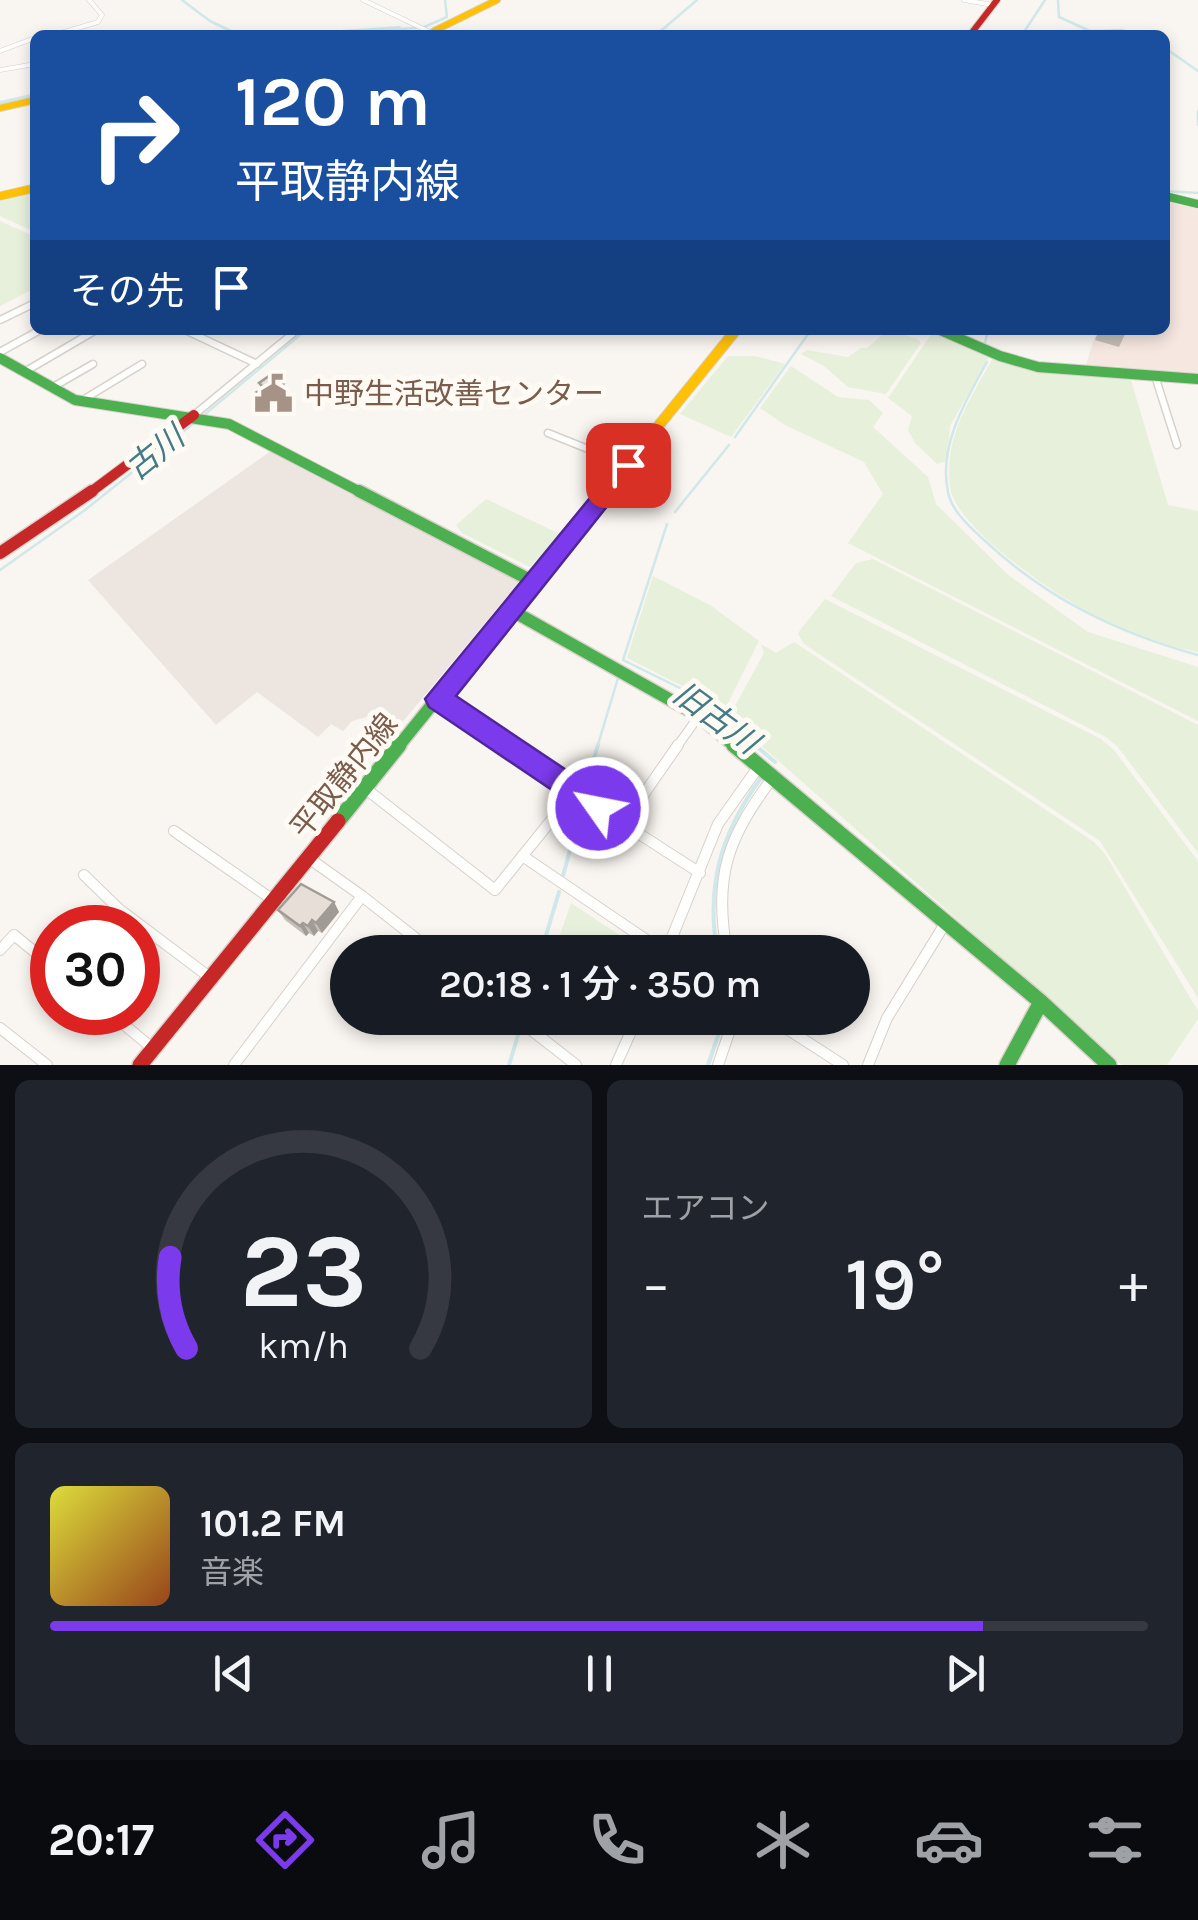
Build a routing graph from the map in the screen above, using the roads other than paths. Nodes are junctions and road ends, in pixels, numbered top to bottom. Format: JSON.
{"nodes":[{"id":1,"x":89,"y":0,"type":"edge"},
{"id":2,"x":364,"y":0,"type":"edge"},
{"id":3,"x":497,"y":0,"type":"edge"},
{"id":4,"x":964,"y":0,"type":"edge"},
{"id":5,"x":996,"y":3,"type":"edge"},
{"id":6,"x":424,"y":29,"type":"junction"},
{"id":7,"x":71,"y":30,"type":"edge"},
{"id":8,"x":410,"y":30,"type":"edge"},
{"id":9,"x":427,"y":30,"type":"edge"},
{"id":10,"x":974,"y":30,"type":"edge"},
{"id":11,"x":30,"y":40,"type":"edge"},
{"id":12,"x":0,"y":51,"type":"edge"},
{"id":13,"x":30,"y":65,"type":"edge"},
{"id":14,"x":0,"y":70,"type":"edge"},
{"id":15,"x":30,"y":101,"type":"edge"},
{"id":16,"x":0,"y":108,"type":"edge"},
{"id":17,"x":30,"y":189,"type":"edge"},
{"id":18,"x":0,"y":196,"type":"edge"},
{"id":19,"x":1170,"y":197,"type":"edge"},
{"id":20,"x":1198,"y":204,"type":"edge"},
{"id":21,"x":25,"y":298,"type":"dead end"},
{"id":22,"x":30,"y":300,"type":"edge"},
{"id":23,"x":30,"y":305,"type":"edge"},
{"id":24,"x":0,"y":320,"type":"edge"},
{"id":25,"x":32,"y":335,"type":"edge"},
{"id":26,"x":87,"y":335,"type":"edge"},
{"id":27,"x":196,"y":335,"type":"edge"},
{"id":28,"x":290,"y":335,"type":"edge"},
{"id":29,"x":732,"y":335,"type":"edge"},
{"id":30,"x":952,"y":335,"type":"edge"},
{"id":31,"x":0,"y":355,"type":"edge"},
{"id":32,"x":93,"y":364,"type":"dead end"},
{"id":33,"x":142,"y":364,"type":"dead end"},
{"id":34,"x":257,"y":364,"type":"junction"},
{"id":35,"x":26,"y":371,"type":"junction"},
{"id":36,"x":1156,"y":376,"type":"junction"},
{"id":37,"x":1198,"y":379,"type":"edge"},
{"id":38,"x":53,"y":387,"type":"junction"},
{"id":39,"x":81,"y":401,"type":"junction"},
{"id":40,"x":200,"y":416,"type":"junction"},
{"id":41,"x":548,"y":432,"type":"dead end"},
{"id":42,"x":1178,"y":445,"type":"dead end"},
{"id":43,"x":628,"y":465,"type":"junction"},
{"id":44,"x":0,"y":553,"type":"edge"},
{"id":45,"x":534,"y":582,"type":"junction"},
{"id":46,"x":511,"y":610,"type":"junction"},
{"id":47,"x":438,"y":699,"type":"junction"},
{"id":48,"x":699,"y":716,"type":"junction"},
{"id":49,"x":760,"y":765,"type":"junction"},
{"id":50,"x":774,"y":776,"type":"junction"},
{"id":51,"x":366,"y":788,"type":"junction"},
{"id":52,"x":574,"y":792,"type":"junction"},
{"id":53,"x":623,"y":824,"type":"junction"},
{"id":54,"x":174,"y":831,"type":"dead end"},
{"id":55,"x":524,"y":857,"type":"junction"},
{"id":56,"x":309,"y":858,"type":"junction"},
{"id":57,"x":700,"y":873,"type":"junction"},
{"id":58,"x":84,"y":874,"type":"dead end"},
{"id":59,"x":362,"y":896,"type":"junction"},
{"id":60,"x":274,"y":901,"type":"junction"},
{"id":61,"x":946,"y":922,"type":"junction"},
{"id":62,"x":411,"y":935,"type":"edge"},
{"id":63,"x":640,"y":935,"type":"edge"},
{"id":64,"x":673,"y":935,"type":"edge"},
{"id":65,"x":724,"y":935,"type":"edge"},
{"id":66,"x":30,"y":948,"type":"edge"},
{"id":67,"x":0,"y":950,"type":"edge"},
{"id":68,"x":211,"y":978,"type":"junction"},
{"id":69,"x":1040,"y":1002,"type":"junction"},
{"id":70,"x":0,"y":1028,"type":"edge"},
{"id":71,"x":136,"y":1035,"type":"edge"},
{"id":72,"x":538,"y":1035,"type":"edge"},
{"id":73,"x":629,"y":1035,"type":"edge"},
{"id":74,"x":728,"y":1035,"type":"edge"},
{"id":75,"x":796,"y":1035,"type":"edge"},
{"id":76,"x":153,"y":1049,"type":"junction"},
{"id":77,"x":48,"y":1065,"type":"edge"},
{"id":78,"x":140,"y":1065,"type":"edge"},
{"id":79,"x":234,"y":1065,"type":"edge"},
{"id":80,"x":576,"y":1065,"type":"edge"},
{"id":81,"x":616,"y":1065,"type":"edge"},
{"id":82,"x":718,"y":1065,"type":"edge"},
{"id":83,"x":843,"y":1065,"type":"edge"},
{"id":84,"x":868,"y":1065,"type":"edge"},
{"id":85,"x":1007,"y":1065,"type":"edge"},
{"id":86,"x":1109,"y":1065,"type":"edge"}],
"edges":[{"from":1,"to":7,"type":"street"},
{"from":2,"to":6,"type":"street"},
{"from":3,"to":6,"type":"street"},
{"from":4,"to":5,"type":"street"},
{"from":5,"to":10,"type":"street"},
{"from":6,"to":8,"type":"street"},
{"from":6,"to":9,"type":"street"},
{"from":11,"to":12,"type":"street"},
{"from":13,"to":14,"type":"street"},
{"from":15,"to":16,"type":"street"},
{"from":17,"to":18,"type":"street"},
{"from":19,"to":20,"type":"street"},
{"from":21,"to":22,"type":"street"},
{"from":23,"to":24,"type":"street"},
{"from":25,"to":31,"type":"street"},
{"from":26,"to":35,"type":"street"},
{"from":27,"to":34,"type":"street"},
{"from":28,"to":34,"type":"street"},
{"from":29,"to":43,"type":"street","name":"平取静内線"},
{"from":30,"to":36,"type":"street"},
{"from":31,"to":35,"type":"street"},
{"from":32,"to":38,"type":"street"},
{"from":33,"to":39,"type":"street"},
{"from":34,"to":40,"type":"street"},
{"from":35,"to":38,"type":"street"},
{"from":36,"to":37,"type":"street"},
{"from":36,"to":42,"type":"street"},
{"from":38,"to":39,"type":"street"},
{"from":39,"to":40,"type":"street"},
{"from":40,"to":44,"type":"street"},
{"from":40,"to":45,"type":"street"},
{"from":41,"to":43,"type":"street"},
{"from":43,"to":45,"type":"street","name":"平取静内線"},
{"from":45,"to":46,"type":"street","name":"平取静内線"},
{"from":46,"to":47,"type":"street","name":"平取静内線"},
{"from":46,"to":48,"type":"street"},
{"from":47,"to":51,"type":"street","name":"平取静内線"},
{"from":47,"to":52,"type":"street"},
{"from":48,"to":49,"type":"street"},
{"from":48,"to":53,"type":"street"},
{"from":49,"to":50,"type":"street"},
{"from":49,"to":57,"type":"street"},
{"from":50,"to":61,"type":"street"},
{"from":50,"to":65,"type":"street"},
{"from":51,"to":55,"type":"street"},
{"from":51,"to":56,"type":"street","name":"平取静内線"},
{"from":52,"to":53,"type":"street"},
{"from":52,"to":55,"type":"street"},
{"from":53,"to":57,"type":"street"},
{"from":54,"to":60,"type":"street"},
{"from":55,"to":63,"type":"street"},
{"from":56,"to":59,"type":"street"},
{"from":56,"to":60,"type":"street","name":"平取静内線"},
{"from":57,"to":64,"type":"street"},
{"from":58,"to":68,"type":"street"},
{"from":59,"to":62,"type":"street"},
{"from":59,"to":79,"type":"street"},
{"from":60,"to":68,"type":"street","name":"平取静内線"},
{"from":61,"to":69,"type":"street"},
{"from":61,"to":84,"type":"street"},
{"from":66,"to":67,"type":"street"},
{"from":68,"to":76,"type":"street","name":"平取静内線"},
{"from":69,"to":85,"type":"street"},
{"from":69,"to":86,"type":"street"},
{"from":70,"to":77,"type":"street"},
{"from":71,"to":76,"type":"street"},
{"from":72,"to":80,"type":"street"},
{"from":73,"to":81,"type":"street"},
{"from":74,"to":82,"type":"street"},
{"from":75,"to":83,"type":"street"},
{"from":76,"to":78,"type":"street","name":"平取静内線"}]}
